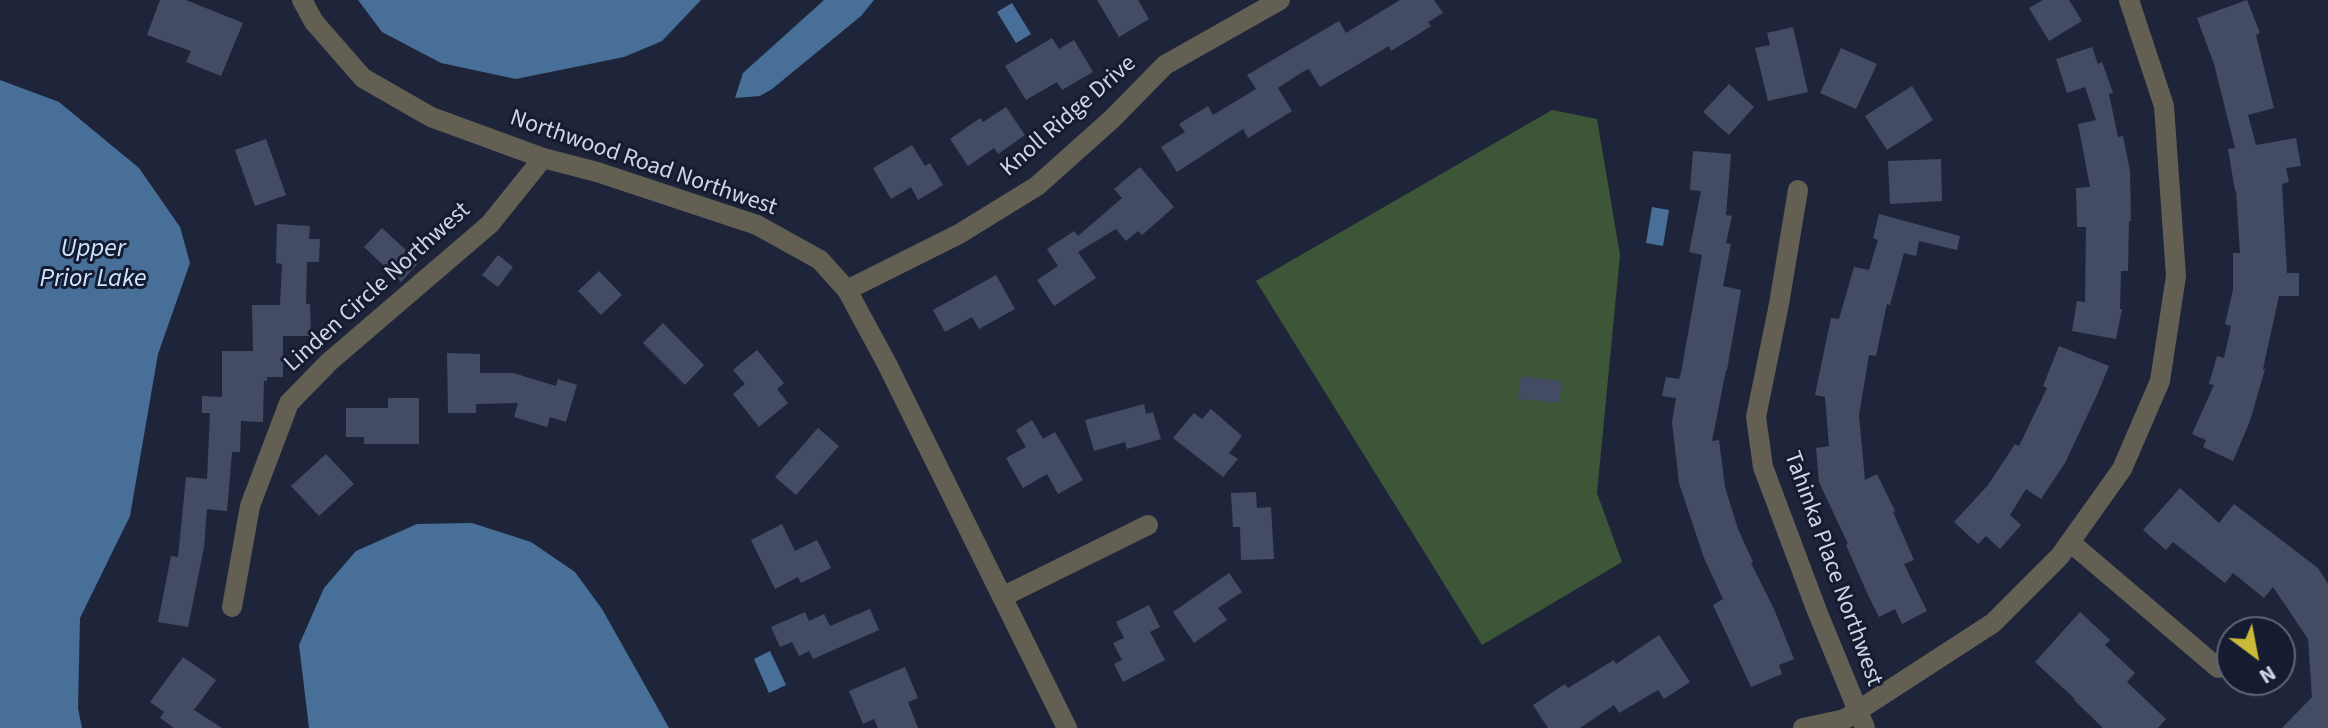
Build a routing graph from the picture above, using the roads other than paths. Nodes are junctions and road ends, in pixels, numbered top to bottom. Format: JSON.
{"nodes":[{"id":1,"x":302,"y":0,"type":"edge"},
{"id":2,"x":1280,"y":0,"type":"edge"},
{"id":3,"x":2129,"y":0,"type":"edge"},
{"id":4,"x":543,"y":158,"type":"junction"},
{"id":5,"x":1798,"y":190,"type":"dead end"},
{"id":6,"x":847,"y":290,"type":"junction"},
{"id":7,"x":1148,"y":525,"type":"dead end"},
{"id":8,"x":2070,"y":542,"type":"junction"},
{"id":9,"x":1002,"y":597,"type":"junction"},
{"id":10,"x":232,"y":607,"type":"dead end"},
{"id":11,"x":2216,"y":666,"type":"edge"},
{"id":12,"x":1861,"y":720,"type":"edge"},
{"id":13,"x":1067,"y":728,"type":"edge"},
{"id":14,"x":1803,"y":728,"type":"edge"}],
"edges":[{"from":1,"to":4,"type":"street","name":"Northwood Road Northwest"},
{"from":2,"to":6,"type":"street","name":"Knoll Ridge Drive"},
{"from":3,"to":8,"type":"street"},
{"from":4,"to":6,"type":"street","name":"Northwood Road Northwest"},
{"from":4,"to":10,"type":"street","name":"Linden Circle Northwest"},
{"from":5,"to":12,"type":"street","name":"Tahinka Place Northwest"},
{"from":6,"to":9,"type":"street","name":"Northwood Road Northwest"},
{"from":7,"to":9,"type":"street"},
{"from":8,"to":11,"type":"street"},
{"from":8,"to":12,"type":"street"},
{"from":9,"to":13,"type":"street","name":"Northwood Road Northwest"},
{"from":12,"to":14,"type":"street"}]}
